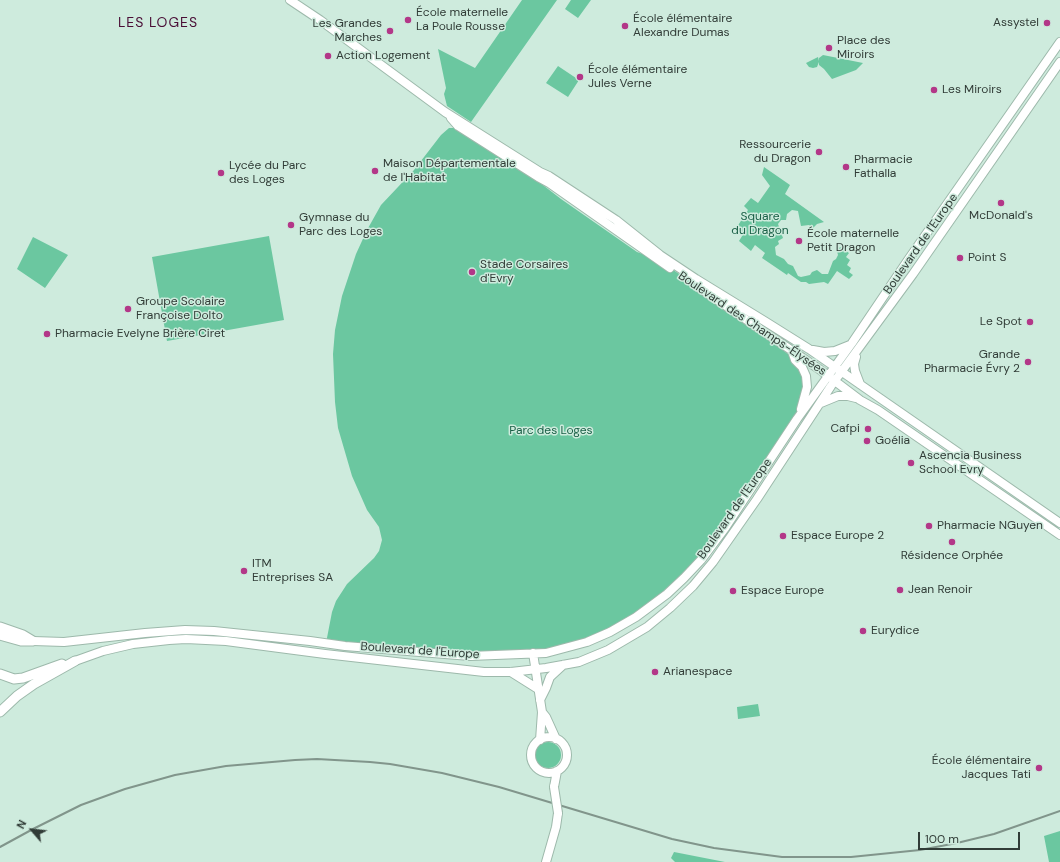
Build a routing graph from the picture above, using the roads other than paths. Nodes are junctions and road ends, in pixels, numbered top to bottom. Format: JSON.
{"nodes":[{"id":1,"x":290,"y":0,"type":"edge"},
{"id":2,"x":1060,"y":42,"type":"edge"},
{"id":3,"x":1060,"y":62,"type":"edge"},
{"id":4,"x":445,"y":112,"type":"junction"},
{"id":5,"x":852,"y":343,"type":"junction"},
{"id":6,"x":809,"y":350,"type":"junction"},
{"id":7,"x":792,"y":351,"type":"junction"},
{"id":8,"x":857,"y":352,"type":"junction"},
{"id":9,"x":834,"y":367,"type":"junction"},
{"id":10,"x":842,"y":372,"type":"junction"},
{"id":11,"x":828,"y":375,"type":"junction"},
{"id":12,"x":835,"y":381,"type":"junction"},
{"id":13,"x":861,"y":384,"type":"junction"},
{"id":14,"x":860,"y":400,"type":"junction"},
{"id":15,"x":820,"y":403,"type":"junction"},
{"id":16,"x":797,"y":419,"type":"junction"},
{"id":17,"x":1060,"y":523,"type":"edge"},
{"id":18,"x":1060,"y":535,"type":"edge"},
{"id":19,"x":0,"y":627,"type":"edge"},
{"id":20,"x":0,"y":635,"type":"edge"},
{"id":21,"x":32,"y":641,"type":"junction"},
{"id":22,"x":533,"y":653,"type":"junction"},
{"id":23,"x":75,"y":661,"type":"junction"},
{"id":24,"x":563,"y":666,"type":"junction"},
{"id":25,"x":536,"y":670,"type":"junction"},
{"id":26,"x":512,"y":672,"type":"junction"},
{"id":27,"x":0,"y":674,"type":"edge"},
{"id":28,"x":538,"y":689,"type":"junction"},
{"id":29,"x":540,"y":700,"type":"junction"},
{"id":30,"x":0,"y":712,"type":"edge"},
{"id":31,"x":542,"y":712,"type":"junction"},
{"id":32,"x":556,"y":739,"type":"junction"},
{"id":33,"x":540,"y":740,"type":"junction"},
{"id":34,"x":557,"y":771,"type":"junction"},
{"id":35,"x":546,"y":773,"type":"junction"},
{"id":36,"x":554,"y":788,"type":"junction"},
{"id":37,"x":546,"y":862,"type":"edge"}],
"edges":[{"from":1,"to":4,"type":"main road","name":"Boulevard des Champs-Élysées"},
{"from":2,"to":5,"type":"main road","name":"Boulevard de l'Europe"},
{"from":3,"to":8,"type":"main road","name":"Boulevard de l'Europe"},
{"from":4,"to":6,"type":"main road","name":"Boulevard des Champs-Élysées"},
{"from":4,"to":7,"type":"main road","name":"Boulevard des Champs-Élysées"},
{"from":5,"to":6,"type":"main road"},
{"from":5,"to":9,"type":"main road","name":"Boulevard de l'Europe"},
{"from":6,"to":9,"type":"main road","name":"Boulevard des Champs-Élysées"},
{"from":7,"to":11,"type":"main road","name":"Boulevard des Champs-Élysées"},
{"from":7,"to":16,"type":"main road"},
{"from":8,"to":10,"type":"main road","name":"Boulevard de l'Europe"},
{"from":8,"to":13,"type":"main road"},
{"from":9,"to":10,"type":"main road","name":"Boulevard des Champs-Élysées"},
{"from":9,"to":11,"type":"main road","name":"Boulevard de l'Europe"},
{"from":10,"to":12,"type":"main road","name":"Boulevard de l'Europe"},
{"from":10,"to":13,"type":"main road","name":"Boulevard des Champs-Élysées"},
{"from":11,"to":12,"type":"main road","name":"Boulevard des Champs-Élysées"},
{"from":11,"to":16,"type":"main road","name":"Boulevard de l'Europe"},
{"from":12,"to":14,"type":"main road","name":"Boulevard des Champs-Élysées"},
{"from":12,"to":15,"type":"main road","name":"Boulevard de l'Europe"},
{"from":13,"to":17,"type":"main road","name":"Boulevard des Champs-Élysées"},
{"from":14,"to":15,"type":"main road"},
{"from":14,"to":18,"type":"main road","name":"Boulevard des Champs-Élysées"},
{"from":15,"to":24,"type":"main road","name":"Boulevard de l'Europe"},
{"from":16,"to":22,"type":"main road","name":"Boulevard de l'Europe"},
{"from":19,"to":21,"type":"main road"},
{"from":20,"to":21,"type":"main road"},
{"from":21,"to":22,"type":"main road","name":"Boulevard de l'Europe"},
{"from":22,"to":25,"type":"main road"},
{"from":23,"to":26,"type":"main road","name":"Boulevard de l'Europe"},
{"from":23,"to":27,"type":"main road"},
{"from":23,"to":30,"type":"main road"},
{"from":24,"to":25,"type":"main road","name":"Boulevard de l'Europe"},
{"from":24,"to":29,"type":"main road"},
{"from":25,"to":26,"type":"main road","name":"Boulevard de l'Europe"},
{"from":25,"to":28,"type":"main road"},
{"from":26,"to":28,"type":"main road"},
{"from":28,"to":29,"type":"main road"},
{"from":29,"to":31,"type":"main road"},
{"from":31,"to":32,"type":"main road"},
{"from":31,"to":33,"type":"main road"},
{"from":32,"to":33,"type":"main road"},
{"from":32,"to":34,"type":"main road"},
{"from":33,"to":35,"type":"main road"},
{"from":34,"to":35,"type":"main road"},
{"from":34,"to":36,"type":"main road"},
{"from":35,"to":36,"type":"main road"},
{"from":36,"to":37,"type":"main road","bridge":true}]}
